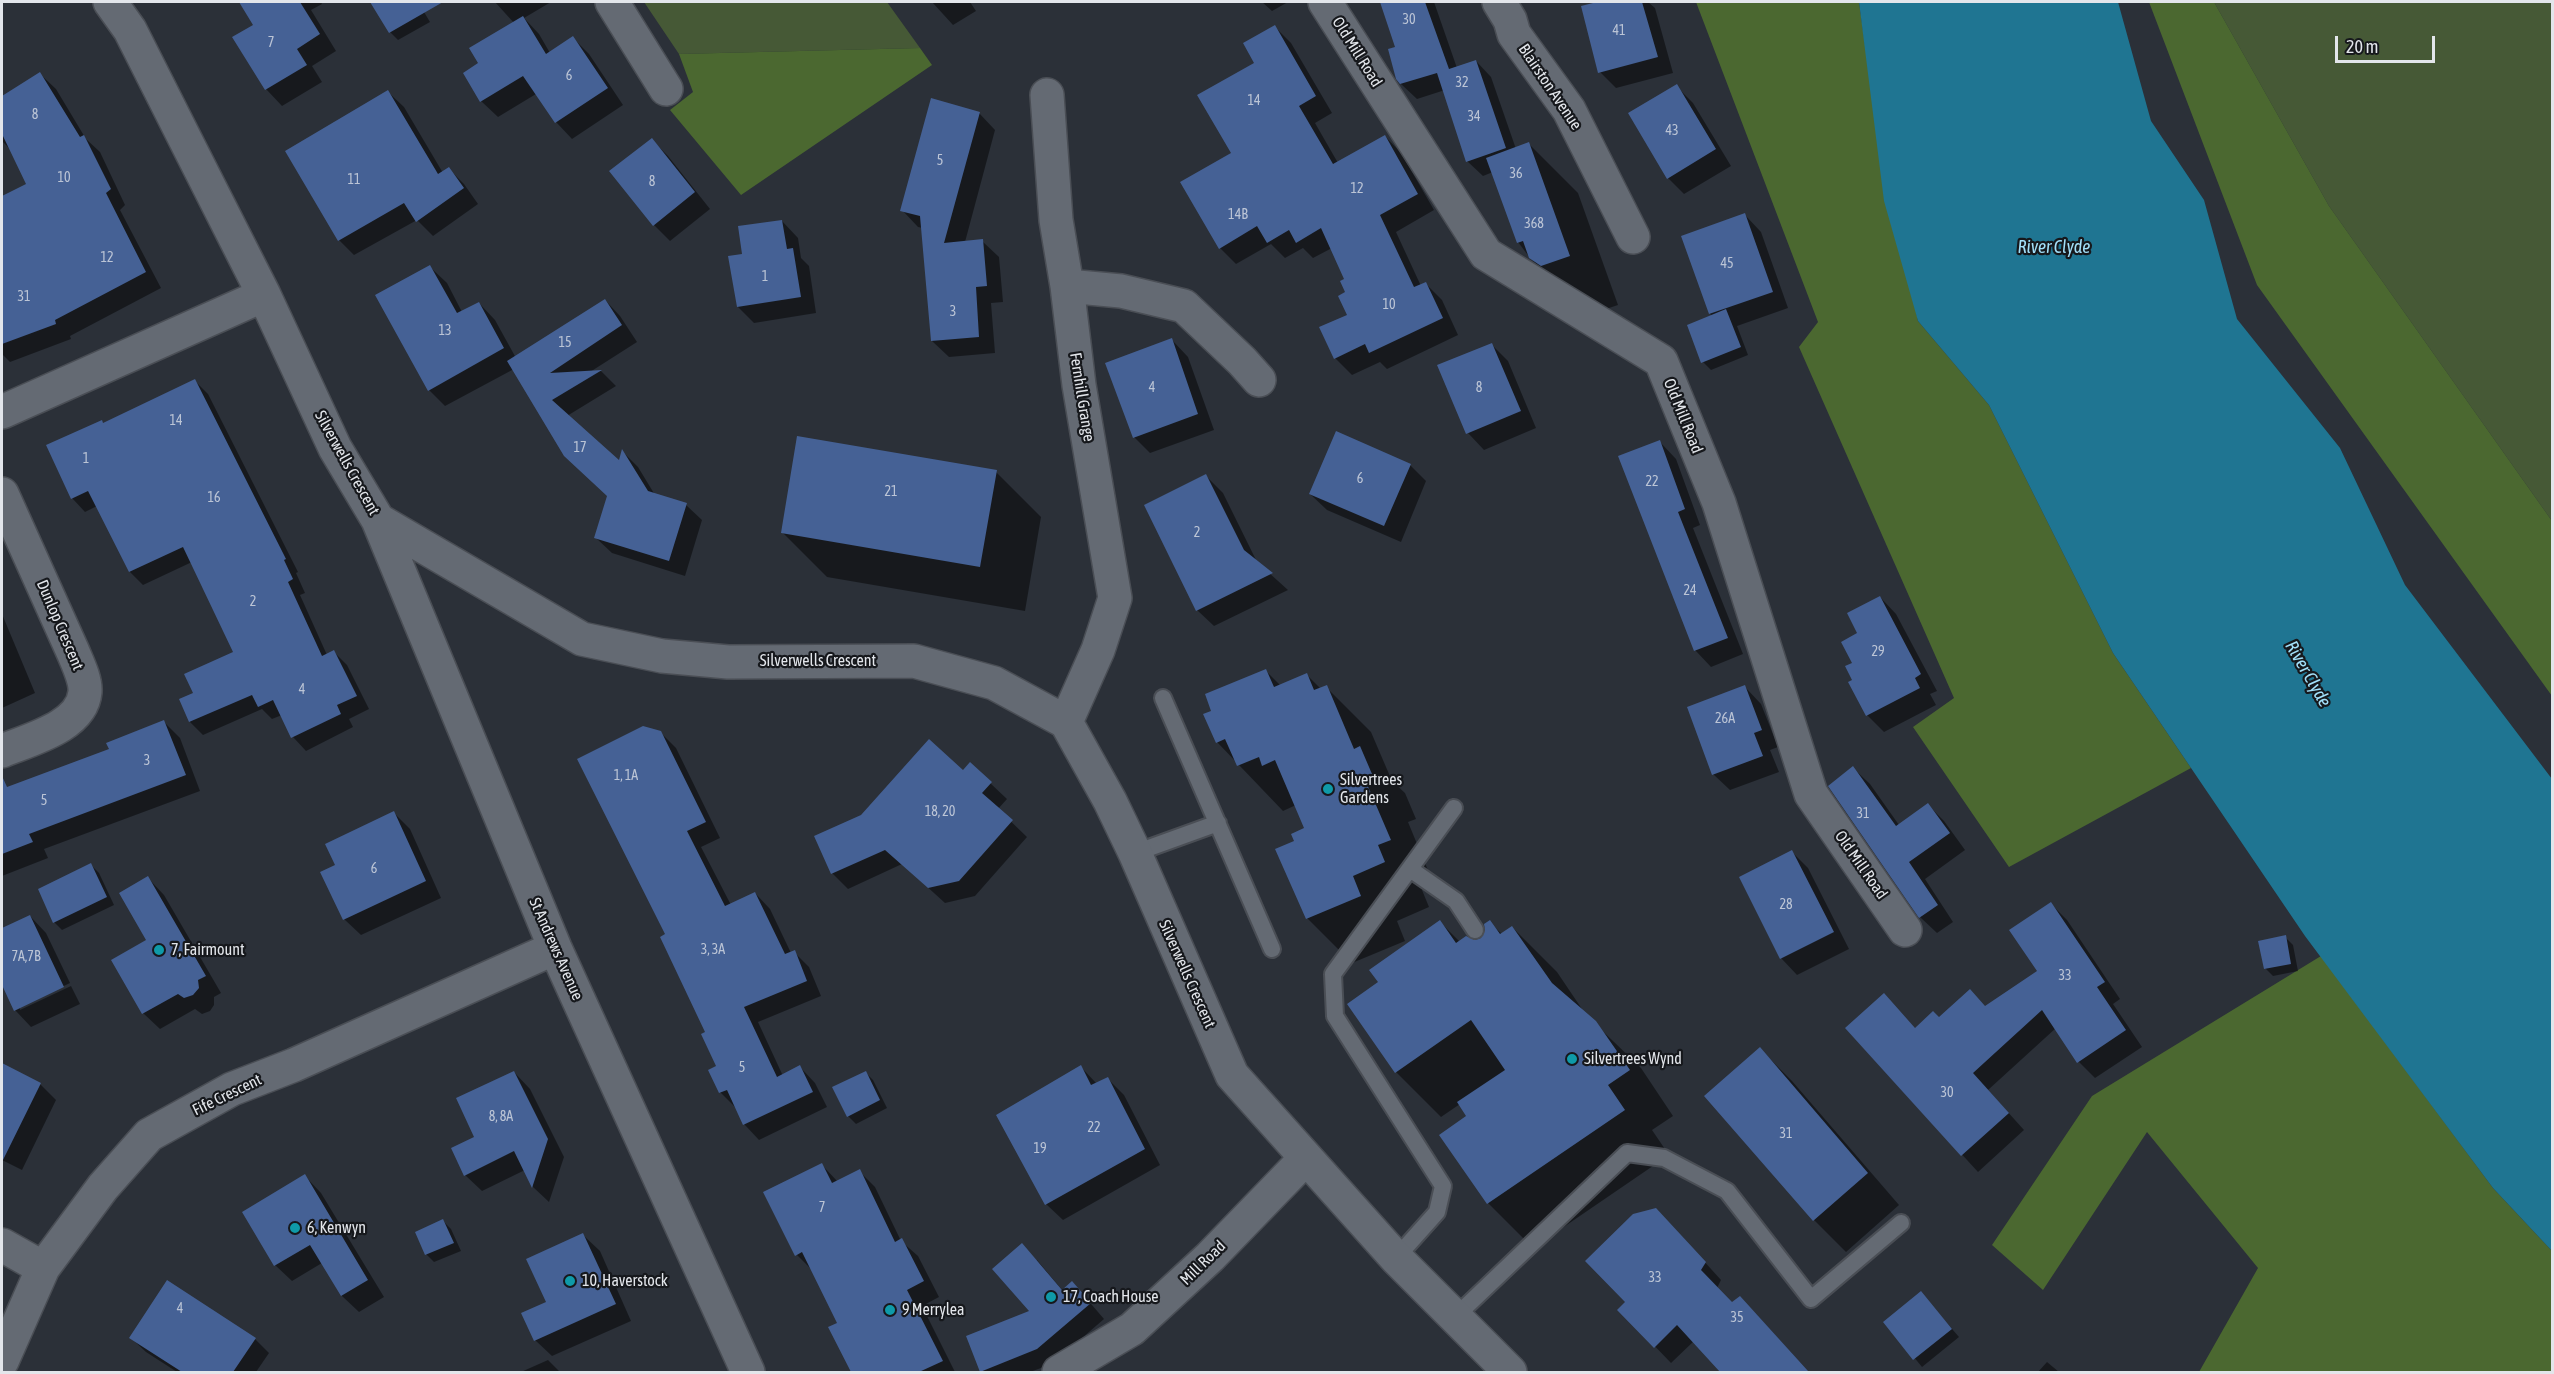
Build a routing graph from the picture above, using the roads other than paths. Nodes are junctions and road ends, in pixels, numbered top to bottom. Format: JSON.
{"nodes":[{"id":1,"x":110,"y":2,"type":"edge"},
{"id":2,"x":612,"y":2,"type":"edge"},
{"id":3,"x":1325,"y":2,"type":"edge"},
{"id":4,"x":1499,"y":2,"type":"edge"},
{"id":5,"x":666,"y":88,"type":"dead end"},
{"id":6,"x":1047,"y":94,"type":"dead end"},
{"id":7,"x":1633,"y":237,"type":"dead end"},
{"id":8,"x":1067,"y":286,"type":"junction"},
{"id":9,"x":264,"y":295,"type":"junction"},
{"id":10,"x":1259,"y":381,"type":"dead end"},
{"id":11,"x":2,"y":412,"type":"edge"},
{"id":12,"x":2,"y":494,"type":"edge"},
{"id":13,"x":378,"y":520,"type":"junction"},
{"id":14,"x":1163,"y":698,"type":"dead end"},
{"id":15,"x":1066,"y":722,"type":"junction"},
{"id":16,"x":2,"y":751,"type":"edge"},
{"id":17,"x":1454,"y":808,"type":"dead end"},
{"id":18,"x":1218,"y":823,"type":"junction"},
{"id":19,"x":1135,"y":853,"type":"junction"},
{"id":20,"x":1410,"y":869,"type":"junction"},
{"id":21,"x":1475,"y":930,"type":"dead end"},
{"id":22,"x":1905,"y":930,"type":"dead end"},
{"id":23,"x":555,"y":948,"type":"junction"},
{"id":24,"x":1272,"y":949,"type":"dead end"},
{"id":25,"x":1305,"y":1159,"type":"junction"},
{"id":26,"x":1901,"y":1223,"type":"dead end"},
{"id":27,"x":2,"y":1245,"type":"edge"},
{"id":28,"x":1396,"y":1258,"type":"junction"},
{"id":29,"x":43,"y":1268,"type":"junction"},
{"id":30,"x":1456,"y":1316,"type":"junction"},
{"id":31,"x":2,"y":1361,"type":"edge"},
{"id":32,"x":748,"y":1372,"type":"edge"},
{"id":33,"x":1059,"y":1372,"type":"edge"},
{"id":34,"x":1510,"y":1372,"type":"edge"}],
"edges":[{"from":1,"to":9,"type":"street","name":"Silverwells Crescent"},
{"from":2,"to":5,"type":"street"},
{"from":3,"to":22,"type":"street","name":"Old Mill Road"},
{"from":4,"to":7,"type":"street","name":"Blairston Avenue"},
{"from":6,"to":8,"type":"street","name":"Fernhill Grange"},
{"from":8,"to":10,"type":"street"},
{"from":8,"to":15,"type":"street","name":"Fernhill Grange"},
{"from":9,"to":11,"type":"street"},
{"from":9,"to":13,"type":"street","name":"Silverwells Crescent"},
{"from":12,"to":16,"type":"street","name":"Dunlop Crescent"},
{"from":13,"to":15,"type":"street","name":"Silverwells Crescent"},
{"from":13,"to":23,"type":"street","name":"St Andrews Avenue"},
{"from":14,"to":18,"type":"lane"},
{"from":15,"to":19,"type":"street","name":"Silverwells Crescent"},
{"from":17,"to":20,"type":"lane"},
{"from":18,"to":19,"type":"lane"},
{"from":18,"to":24,"type":"lane"},
{"from":19,"to":25,"type":"street","name":"Silverwells Crescent"},
{"from":20,"to":21,"type":"lane"},
{"from":20,"to":28,"type":"lane"},
{"from":23,"to":29,"type":"street","name":"Fife Crescent"},
{"from":23,"to":32,"type":"street","name":"St Andrews Avenue"},
{"from":25,"to":28,"type":"street","name":"Silverwells Crescent"},
{"from":25,"to":33,"type":"street","name":"Mill Road"},
{"from":26,"to":30,"type":"lane"},
{"from":27,"to":29,"type":"street"},
{"from":28,"to":30,"type":"street","name":"Silverwells Crescent"},
{"from":29,"to":31,"type":"street","name":"Fife Crescent"},
{"from":30,"to":34,"type":"street","name":"Silverwells Crescent"}]}
